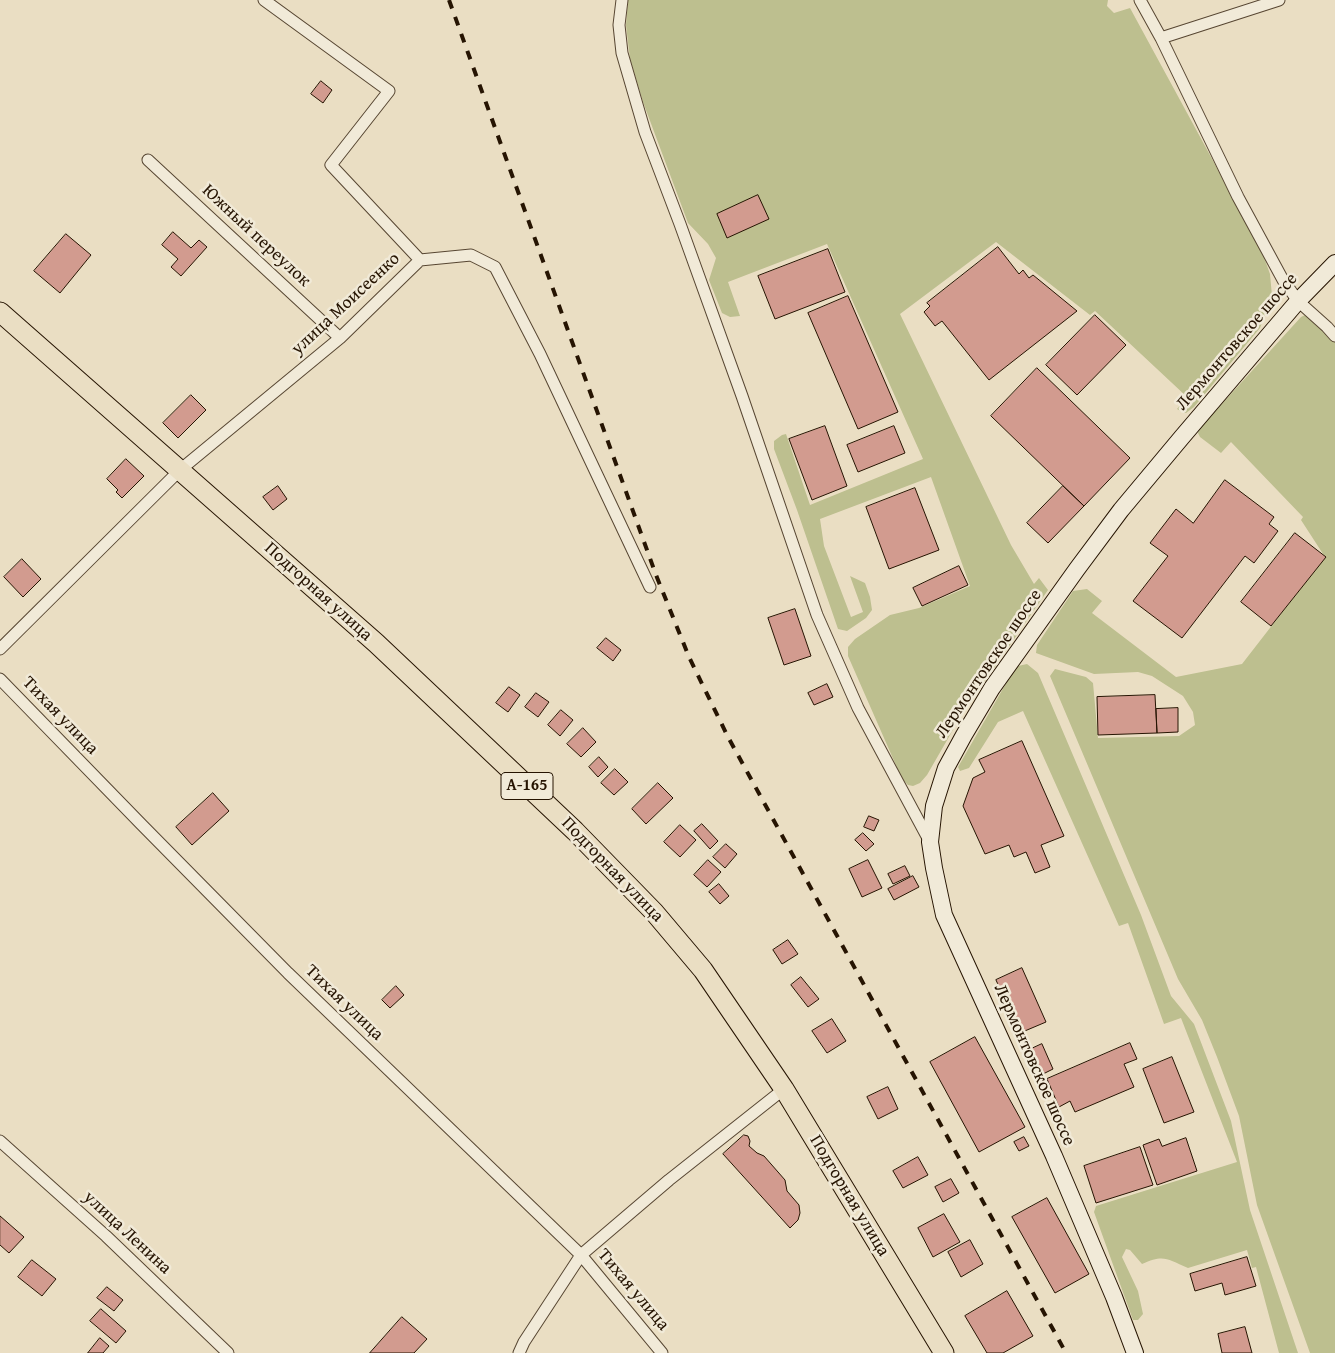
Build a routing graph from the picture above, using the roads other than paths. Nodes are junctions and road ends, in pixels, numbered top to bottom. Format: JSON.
{"nodes":[{"id":1,"x":264,"y":0,"type":"edge"},
{"id":2,"x":622,"y":0,"type":"edge"},
{"id":3,"x":1140,"y":0,"type":"edge"},
{"id":4,"x":1279,"y":0,"type":"edge"},
{"id":5,"x":1161,"y":38,"type":"junction"},
{"id":6,"x":148,"y":160,"type":"dead end"},
{"id":7,"x":420,"y":260,"type":"junction"},
{"id":8,"x":1335,"y":263,"type":"edge"},
{"id":9,"x":1298,"y":301,"type":"junction"},
{"id":10,"x":0,"y":312,"type":"edge"},
{"id":11,"x":1335,"y":336,"type":"edge"},
{"id":12,"x":340,"y":338,"type":"junction"},
{"id":13,"x":180,"y":470,"type":"junction"},
{"id":14,"x":650,"y":587,"type":"dead end"},
{"id":15,"x":0,"y":649,"type":"edge"},
{"id":16,"x":0,"y":679,"type":"edge"},
{"id":17,"x":930,"y":842,"type":"junction"},
{"id":18,"x":784,"y":1089,"type":"junction"},
{"id":19,"x":0,"y":1141,"type":"edge"},
{"id":20,"x":580,"y":1255,"type":"junction"},
{"id":21,"x":228,"y":1353,"type":"edge"},
{"id":22,"x":519,"y":1353,"type":"edge"},
{"id":23,"x":662,"y":1353,"type":"edge"},
{"id":24,"x":944,"y":1353,"type":"edge"},
{"id":25,"x":1135,"y":1353,"type":"edge"}],
"edges":[{"from":1,"to":7,"type":"street"},
{"from":2,"to":17,"type":"street"},
{"from":3,"to":5,"type":"street"},
{"from":4,"to":5,"type":"street"},
{"from":5,"to":9,"type":"street"},
{"from":6,"to":12,"type":"street","name":"Южный переулок"},
{"from":7,"to":12,"type":"street","name":"улица Моисеенко"},
{"from":7,"to":14,"type":"street","name":"улица Моисеенко"},
{"from":8,"to":9,"type":"street","name":"Лермонтовское шоссе"},
{"from":9,"to":11,"type":"street"},
{"from":9,"to":17,"type":"street","name":"Лермонтовское шоссе"},
{"from":10,"to":13,"type":"main road","name":"Подгорная улица","number":"А-165"},
{"from":12,"to":13,"type":"street","name":"улица Моисеенко"},
{"from":13,"to":15,"type":"street","name":"улица Моисеенко"},
{"from":13,"to":18,"type":"main road","name":"Подгорная улица","number":"А-165"},
{"from":16,"to":20,"type":"street","name":"Тихая улица"},
{"from":17,"to":25,"type":"street","name":"Лермонтовское шоссе"},
{"from":18,"to":20,"type":"street"},
{"from":18,"to":24,"type":"main road","name":"Подгорная улица","number":"А-165"},
{"from":19,"to":21,"type":"street","name":"улица Ленина"},
{"from":20,"to":22,"type":"street"},
{"from":20,"to":23,"type":"street","name":"Тихая улица"}]}
